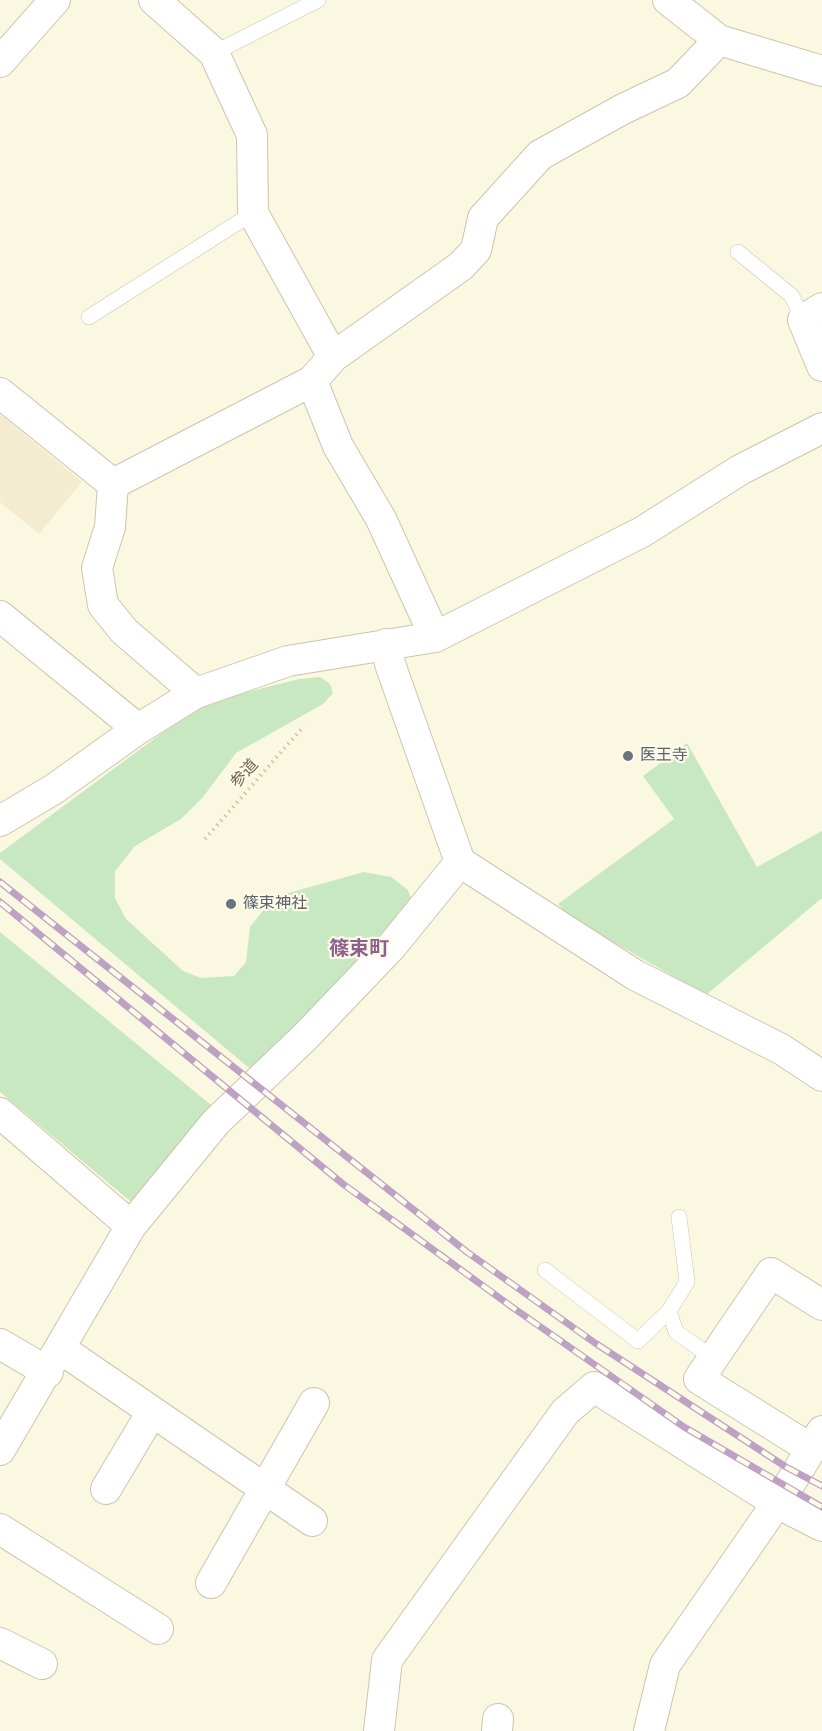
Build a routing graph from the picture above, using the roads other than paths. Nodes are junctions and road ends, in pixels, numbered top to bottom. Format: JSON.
{"nodes":[{"id":1,"x":55,"y":0,"type":"edge"},
{"id":2,"x":154,"y":0,"type":"edge"},
{"id":3,"x":318,"y":0,"type":"edge"},
{"id":4,"x":668,"y":0,"type":"edge"},
{"id":5,"x":719,"y":40,"type":"junction"},
{"id":6,"x":214,"y":53,"type":"junction"},
{"id":7,"x":0,"y":62,"type":"edge"},
{"id":8,"x":822,"y":71,"type":"edge"},
{"id":9,"x":253,"y":213,"type":"junction"},
{"id":10,"x":738,"y":252,"type":"dead end"},
{"id":11,"x":813,"y":314,"type":"edge"},
{"id":12,"x":89,"y":316,"type":"dead end"},
{"id":13,"x":333,"y":357,"type":"junction"},
{"id":14,"x":822,"y":366,"type":"edge"},
{"id":15,"x":312,"y":381,"type":"junction"},
{"id":16,"x":0,"y":393,"type":"edge"},
{"id":17,"x":822,"y":428,"type":"edge"},
{"id":18,"x":113,"y":484,"type":"junction"},
{"id":19,"x":0,"y":616,"type":"edge"},
{"id":20,"x":435,"y":637,"type":"junction"},
{"id":21,"x":386,"y":644,"type":"junction"},
{"id":22,"x":196,"y":693,"type":"junction"},
{"id":23,"x":138,"y":729,"type":"junction"},
{"id":24,"x":0,"y":821,"type":"edge"},
{"id":25,"x":459,"y":862,"type":"junction"},
{"id":26,"x":822,"y":1076,"type":"edge"},
{"id":27,"x":0,"y":1113,"type":"edge"},
{"id":28,"x":679,"y":1217,"type":"dead end"},
{"id":29,"x":131,"y":1226,"type":"junction"},
{"id":30,"x":545,"y":1270,"type":"dead end"},
{"id":31,"x":822,"y":1305,"type":"edge"},
{"id":32,"x":669,"y":1311,"type":"junction"},
{"id":33,"x":0,"y":1344,"type":"edge"},
{"id":34,"x":713,"y":1358,"type":"junction"},
{"id":35,"x":54,"y":1360,"type":"junction"},
{"id":36,"x":314,"y":1403,"type":"dead end"},
{"id":37,"x":152,"y":1412,"type":"junction"},
{"id":38,"x":10,"y":1413,"type":"edge"},
{"id":39,"x":816,"y":1440,"type":"edge"},
{"id":40,"x":0,"y":1450,"type":"edge"},
{"id":41,"x":265,"y":1488,"type":"junction"},
{"id":42,"x":106,"y":1489,"type":"dead end"},
{"id":43,"x":777,"y":1503,"type":"junction"},
{"id":44,"x":312,"y":1521,"type":"dead end"},
{"id":45,"x":822,"y":1526,"type":"edge"},
{"id":46,"x":0,"y":1529,"type":"edge"},
{"id":47,"x":211,"y":1582,"type":"dead end"},
{"id":48,"x":158,"y":1629,"type":"dead end"},
{"id":49,"x":0,"y":1642,"type":"edge"},
{"id":50,"x":42,"y":1665,"type":"dead end"},
{"id":51,"x":379,"y":1731,"type":"edge"},
{"id":52,"x":649,"y":1731,"type":"edge"}],
"edges":[{"from":1,"to":7,"type":"street"},
{"from":2,"to":6,"type":"street"},
{"from":3,"to":6,"type":"lane"},
{"from":4,"to":5,"type":"street"},
{"from":5,"to":8,"type":"street"},
{"from":5,"to":13,"type":"street"},
{"from":6,"to":9,"type":"street"},
{"from":9,"to":12,"type":"lane"},
{"from":9,"to":13,"type":"street"},
{"from":10,"to":11,"type":"lane"},
{"from":11,"to":14,"type":"street"},
{"from":13,"to":15,"type":"street"},
{"from":15,"to":18,"type":"street"},
{"from":15,"to":20,"type":"street"},
{"from":16,"to":18,"type":"street"},
{"from":17,"to":20,"type":"street"},
{"from":18,"to":22,"type":"street"},
{"from":19,"to":23,"type":"street"},
{"from":20,"to":21,"type":"street"},
{"from":21,"to":22,"type":"street"},
{"from":21,"to":25,"type":"street"},
{"from":22,"to":23,"type":"street"},
{"from":23,"to":24,"type":"street"},
{"from":25,"to":26,"type":"street"},
{"from":25,"to":29,"type":"street"},
{"from":27,"to":29,"type":"street"},
{"from":28,"to":32,"type":"lane"},
{"from":29,"to":35,"type":"street"},
{"from":30,"to":32,"type":"lane"},
{"from":31,"to":34,"type":"street"},
{"from":32,"to":34,"type":"lane"},
{"from":33,"to":35,"type":"street"},
{"from":34,"to":39,"type":"street"},
{"from":35,"to":37,"type":"street"},
{"from":35,"to":38,"type":"street"},
{"from":36,"to":41,"type":"street"},
{"from":37,"to":41,"type":"street"},
{"from":37,"to":42,"type":"street"},
{"from":38,"to":40,"type":"street"},
{"from":39,"to":43,"type":"street"},
{"from":41,"to":44,"type":"street"},
{"from":41,"to":47,"type":"street"},
{"from":43,"to":45,"type":"street"},
{"from":43,"to":51,"type":"street"},
{"from":43,"to":52,"type":"street"},
{"from":46,"to":48,"type":"street"},
{"from":49,"to":50,"type":"street"}]}
